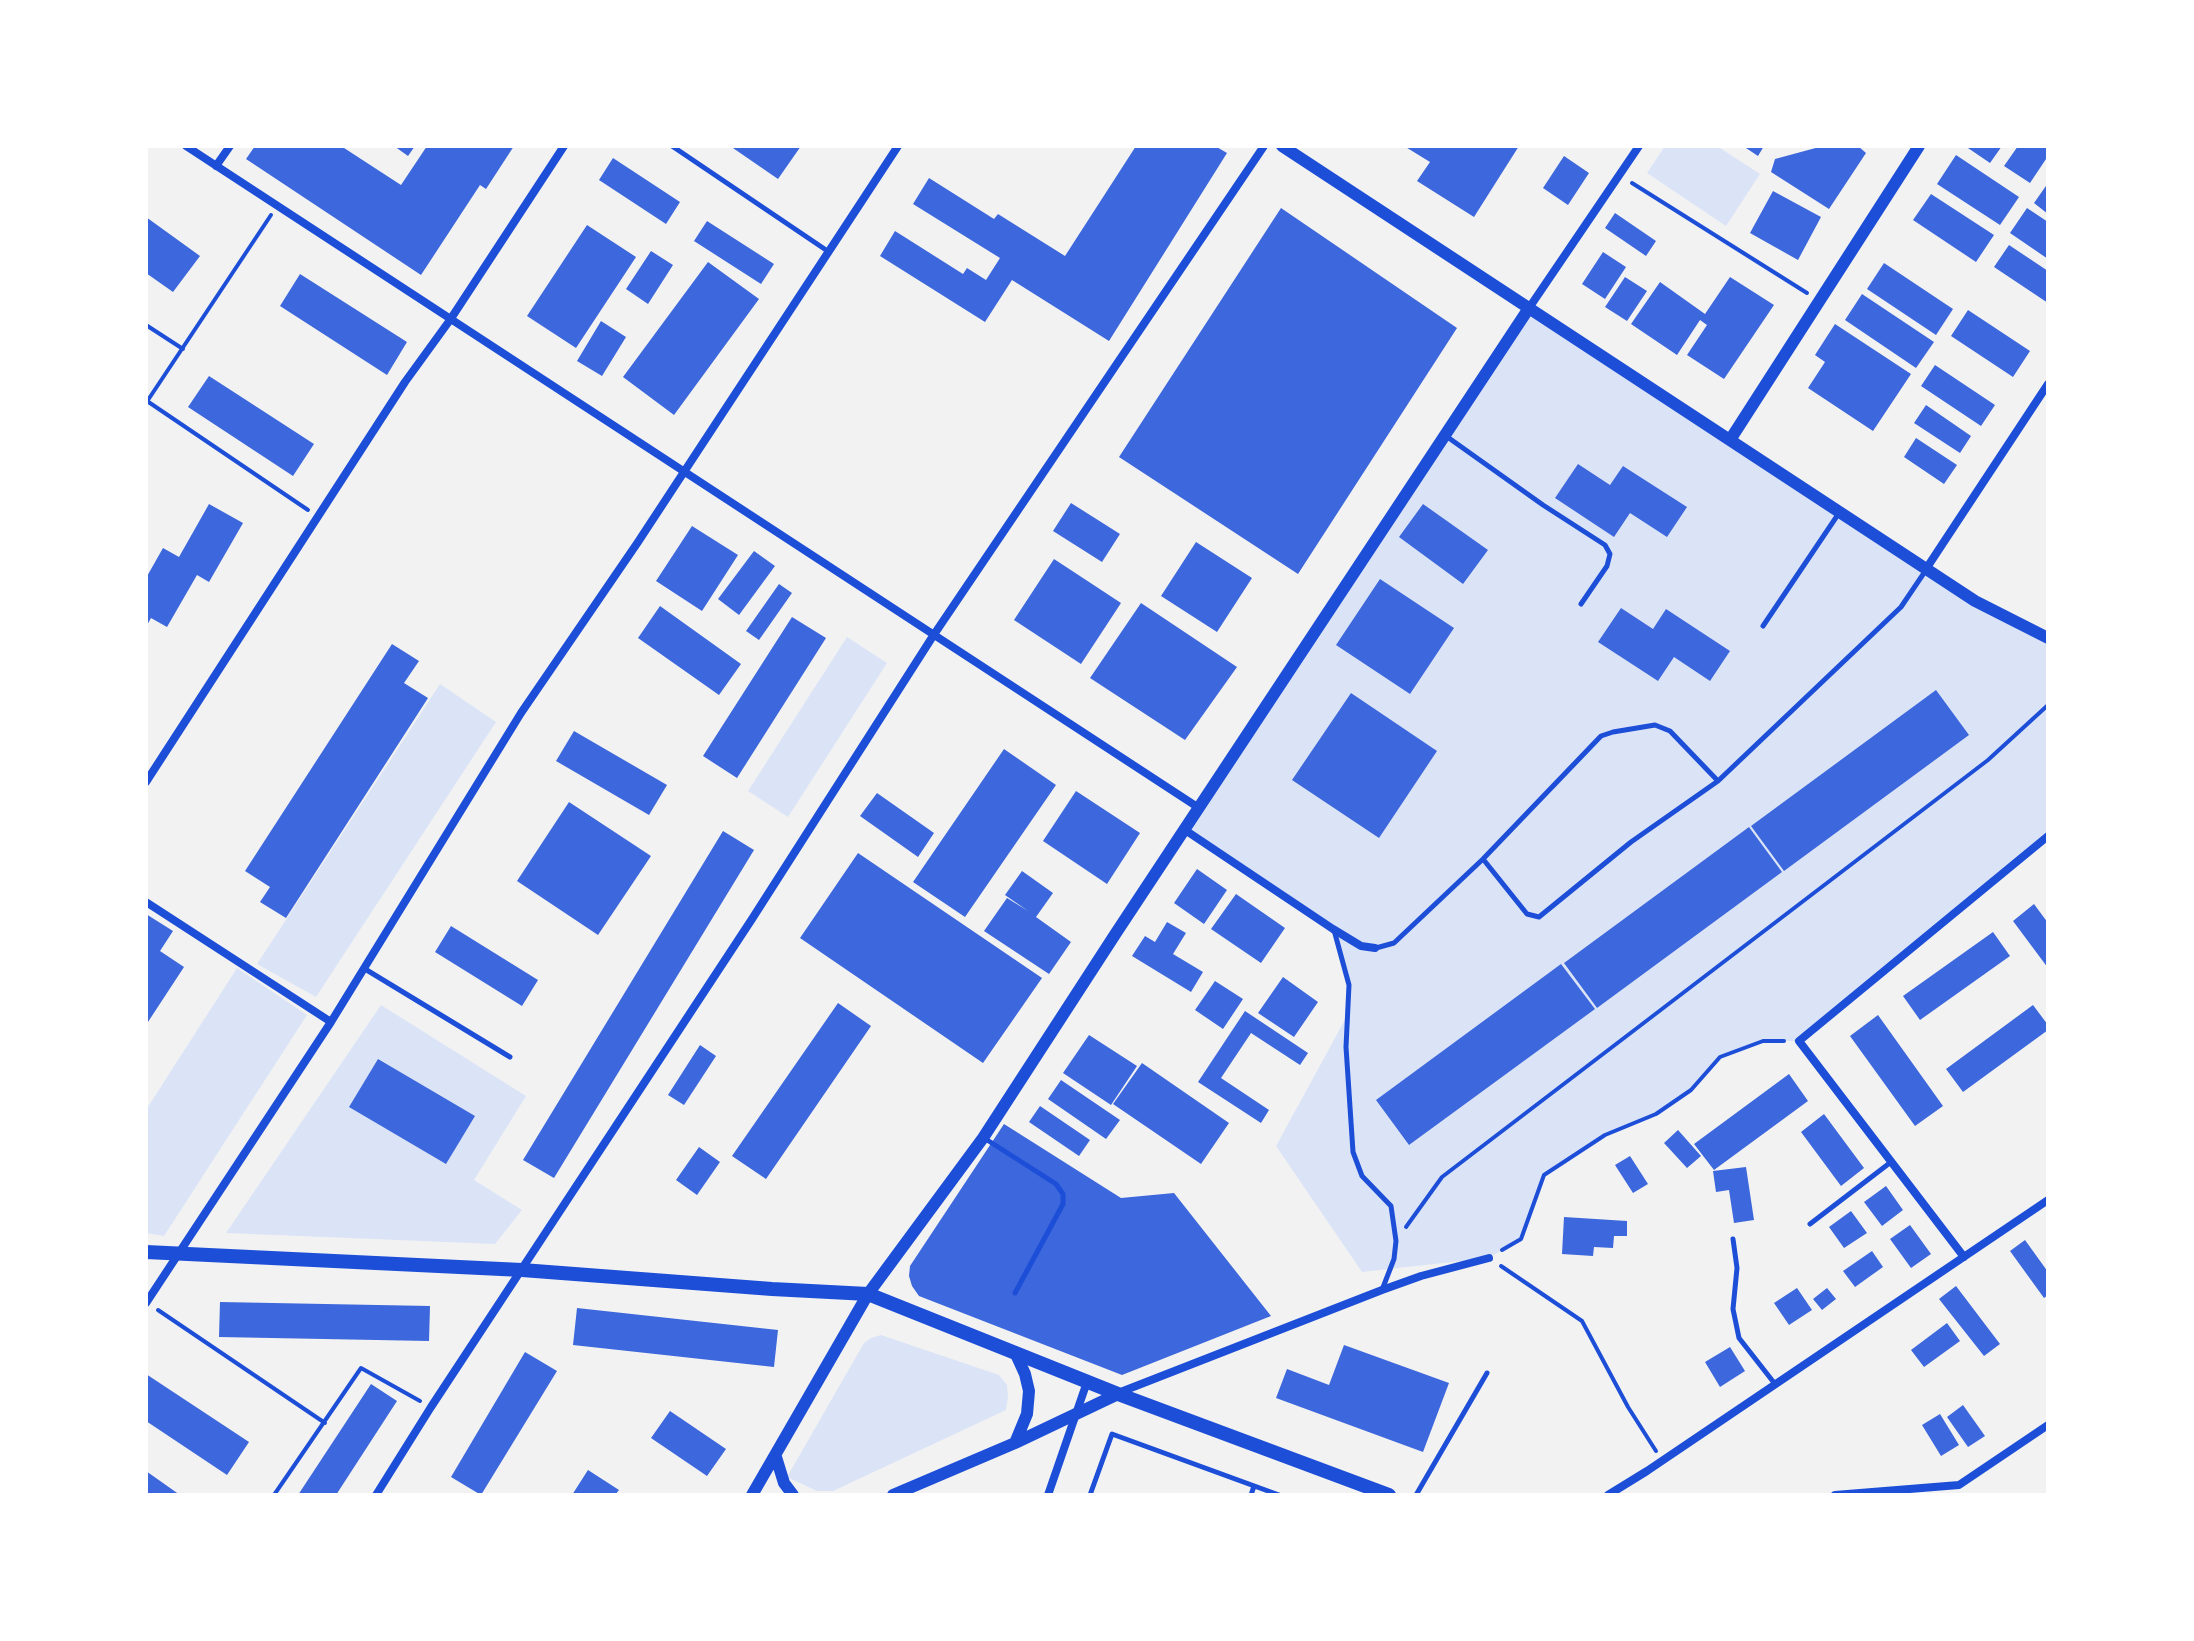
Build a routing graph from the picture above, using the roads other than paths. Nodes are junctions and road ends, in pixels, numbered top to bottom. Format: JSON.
{"nodes":[{"id":1,"x":186,"y":146,"type":"edge"},
{"id":2,"x":230,"y":146,"type":"edge"},
{"id":3,"x":564,"y":146,"type":"edge"},
{"id":4,"x":672,"y":146,"type":"edge"},
{"id":5,"x":898,"y":146,"type":"edge"},
{"id":6,"x":1264,"y":146,"type":"edge"},
{"id":7,"x":1282,"y":146,"type":"edge"},
{"id":8,"x":1639,"y":146,"type":"edge"},
{"id":9,"x":1919,"y":146,"type":"edge"},
{"id":10,"x":216,"y":166,"type":"junction"},
{"id":11,"x":829,"y":252,"type":"junction"},
{"id":12,"x":1529,"y":308,"type":"junction"},
{"id":13,"x":450,"y":320,"type":"junction"},
{"id":14,"x":2048,"y":384,"type":"edge"},
{"id":15,"x":1445,"y":435,"type":"junction"},
{"id":16,"x":1730,"y":440,"type":"junction"},
{"id":17,"x":683,"y":471,"type":"junction"},
{"id":18,"x":1840,"y":512,"type":"junction"},
{"id":19,"x":1926,"y":569,"type":"junction"},
{"id":20,"x":1581,"y":604,"type":"dead end"},
{"id":21,"x":1763,"y":626,"type":"dead end"},
{"id":22,"x":933,"y":636,"type":"junction"},
{"id":23,"x":2048,"y":638,"type":"edge"},
{"id":24,"x":1718,"y":781,"type":"junction"},
{"id":25,"x":146,"y":782,"type":"edge"},
{"id":26,"x":1199,"y":808,"type":"junction"},
{"id":27,"x":1185,"y":830,"type":"junction"},
{"id":28,"x":2048,"y":836,"type":"edge"},
{"id":29,"x":1483,"y":859,"type":"junction"},
{"id":30,"x":146,"y":902,"type":"edge"},
{"id":31,"x":1333,"y":929,"type":"junction"},
{"id":32,"x":1375,"y":948,"type":"joint"},
{"id":33,"x":365,"y":969,"type":"junction"},
{"id":34,"x":331,"y":1022,"type":"junction"},
{"id":35,"x":510,"y":1057,"type":"dead end"},
{"id":36,"x":983,"y":1138,"type":"junction"},
{"id":37,"x":1892,"y":1161,"type":"junction"},
{"id":38,"x":2048,"y":1200,"type":"edge"},
{"id":39,"x":1810,"y":1224,"type":"dead end"},
{"id":40,"x":1733,"y":1239,"type":"dead end"},
{"id":41,"x":146,"y":1252,"type":"edge"},
{"id":42,"x":180,"y":1254,"type":"junction"},
{"id":43,"x":1964,"y":1257,"type":"junction"},
{"id":44,"x":1489,"y":1258,"type":"road end"},
{"id":45,"x":522,"y":1270,"type":"junction"},
{"id":46,"x":1382,"y":1290,"type":"junction"},
{"id":47,"x":1015,"y":1293,"type":"dead end"},
{"id":48,"x":868,"y":1294,"type":"junction"},
{"id":49,"x":146,"y":1302,"type":"edge"},
{"id":50,"x":1015,"y":1352,"type":"junction"},
{"id":51,"x":1487,"y":1373,"type":"dead end"},
{"id":52,"x":1087,"y":1382,"type":"junction"},
{"id":53,"x":1775,"y":1384,"type":"junction"},
{"id":54,"x":1118,"y":1394,"type":"junction"},
{"id":55,"x":1076,"y":1414,"type":"junction"},
{"id":56,"x":2048,"y":1425,"type":"edge"},
{"id":57,"x":1015,"y":1443,"type":"junction"},
{"id":58,"x":776,"y":1457,"type":"junction"},
{"id":59,"x":1254,"y":1486,"type":"junction"},
{"id":60,"x":376,"y":1495,"type":"edge"},
{"id":61,"x":752,"y":1495,"type":"edge"},
{"id":62,"x":793,"y":1495,"type":"edge"},
{"id":63,"x":893,"y":1495,"type":"edge"},
{"id":64,"x":1048,"y":1495,"type":"edge"},
{"id":65,"x":1090,"y":1495,"type":"edge"},
{"id":66,"x":1251,"y":1495,"type":"edge"},
{"id":67,"x":1279,"y":1495,"type":"edge"},
{"id":68,"x":1389,"y":1495,"type":"edge"},
{"id":69,"x":1416,"y":1495,"type":"edge"},
{"id":70,"x":1608,"y":1495,"type":"edge"},
{"id":71,"x":1835,"y":1495,"type":"edge"}],
"edges":[{"from":1,"to":10,"type":"street"},
{"from":2,"to":10,"type":"street"},
{"from":3,"to":13,"type":"street"},
{"from":4,"to":11,"type":"lane"},
{"from":5,"to":11,"type":"street"},
{"from":6,"to":22,"type":"street"},
{"from":7,"to":12,"type":"street"},
{"from":8,"to":12,"type":"street"},
{"from":9,"to":16,"type":"street"},
{"from":10,"to":13,"type":"street"},
{"from":11,"to":17,"type":"street"},
{"from":12,"to":15,"type":"street"},
{"from":12,"to":16,"type":"street"},
{"from":13,"to":17,"type":"street"},
{"from":13,"to":25,"type":"street"},
{"from":14,"to":19,"type":"street"},
{"from":15,"to":20,"type":"lane"},
{"from":15,"to":26,"type":"street"},
{"from":16,"to":18,"type":"street"},
{"from":17,"to":22,"type":"street"},
{"from":17,"to":33,"type":"street"},
{"from":18,"to":19,"type":"street"},
{"from":18,"to":21,"type":"lane"},
{"from":19,"to":23,"type":"street"},
{"from":19,"to":24,"type":"lane"},
{"from":22,"to":26,"type":"street"},
{"from":22,"to":45,"type":"street"},
{"from":24,"to":29,"type":"lane"},
{"from":24,"to":29,"type":"lane"},
{"from":26,"to":27,"type":"street"},
{"from":27,"to":31,"type":"street"},
{"from":27,"to":36,"type":"street"},
{"from":28,"to":37,"type":"street"},
{"from":29,"to":32,"type":"lane"},
{"from":30,"to":34,"type":"street"},
{"from":31,"to":32,"type":"street"},
{"from":31,"to":46,"type":"lane"},
{"from":33,"to":34,"type":"street"},
{"from":33,"to":35,"type":"lane"},
{"from":34,"to":42,"type":"street"},
{"from":36,"to":47,"type":"lane"},
{"from":36,"to":48,"type":"street"},
{"from":37,"to":39,"type":"lane"},
{"from":37,"to":43,"type":"street"},
{"from":38,"to":43,"type":"street"},
{"from":40,"to":53,"type":"lane"},
{"from":41,"to":42,"type":"main road"},
{"from":42,"to":45,"type":"main road"},
{"from":42,"to":49,"type":"street"},
{"from":43,"to":53,"type":"street"},
{"from":44,"to":46,"type":"street"},
{"from":45,"to":48,"type":"main road"},
{"from":45,"to":60,"type":"street"},
{"from":46,"to":54,"type":"street"},
{"from":48,"to":50,"type":"main road"},
{"from":48,"to":58,"type":"street"},
{"from":50,"to":52,"type":"main road"},
{"from":50,"to":57,"type":"street"},
{"from":51,"to":69,"type":"lane"},
{"from":52,"to":54,"type":"main road"},
{"from":52,"to":55,"type":"street"},
{"from":53,"to":70,"type":"street"},
{"from":54,"to":55,"type":"street"},
{"from":54,"to":68,"type":"main road"},
{"from":55,"to":57,"type":"street"},
{"from":55,"to":64,"type":"street"},
{"from":56,"to":71,"type":"street"},
{"from":57,"to":63,"type":"street"},
{"from":58,"to":61,"type":"street"},
{"from":58,"to":62,"type":"street"},
{"from":59,"to":65,"type":"lane"},
{"from":59,"to":66,"type":"lane"},
{"from":59,"to":67,"type":"lane"}]}
